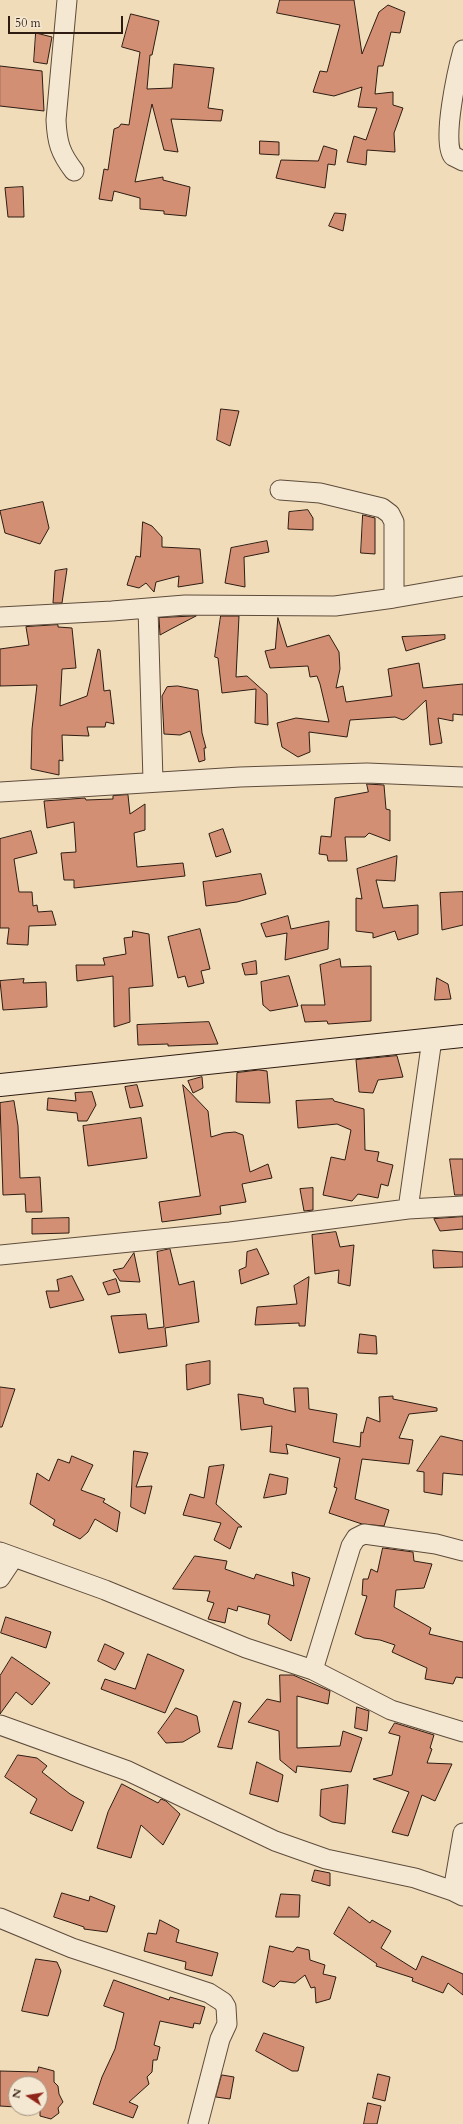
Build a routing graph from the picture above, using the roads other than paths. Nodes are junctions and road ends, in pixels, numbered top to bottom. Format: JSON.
{"nodes":[{"id":1,"x":67,"y":0,"type":"edge"},
{"id":2,"x":463,"y":50,"type":"edge"},
{"id":3,"x":463,"y":161,"type":"edge"},
{"id":4,"x":74,"y":171,"type":"dead end"},
{"id":5,"x":280,"y":490,"type":"dead end"},
{"id":6,"x":463,"y":586,"type":"edge"},
{"id":7,"x":394,"y":598,"type":"junction"},
{"id":8,"x":148,"y":608,"type":"junction"},
{"id":9,"x":0,"y":617,"type":"edge"},
{"id":10,"x":463,"y":778,"type":"edge"},
{"id":11,"x":153,"y":781,"type":"junction"},
{"id":12,"x":0,"y":792,"type":"edge"},
{"id":13,"x":463,"y":1036,"type":"edge"},
{"id":14,"x":432,"y":1039,"type":"junction"},
{"id":15,"x":0,"y":1085,"type":"edge"},
{"id":16,"x":463,"y":1206,"type":"edge"},
{"id":17,"x":408,"y":1208,"type":"junction"},
{"id":18,"x":0,"y":1255,"type":"edge"},
{"id":19,"x":463,"y":1551,"type":"edge"},
{"id":20,"x":7,"y":1554,"type":"edge"},
{"id":21,"x":0,"y":1578,"type":"edge"},
{"id":22,"x":313,"y":1670,"type":"junction"},
{"id":23,"x":0,"y":1725,"type":"edge"},
{"id":24,"x":463,"y":1732,"type":"edge"},
{"id":25,"x":463,"y":1833,"type":"edge"},
{"id":26,"x":458,"y":1893,"type":"edge"},
{"id":27,"x":0,"y":1918,"type":"edge"},
{"id":28,"x":198,"y":2124,"type":"edge"}],
"edges":[{"from":1,"to":4,"type":"street"},
{"from":2,"to":3,"type":"street"},
{"from":5,"to":7,"type":"street"},
{"from":6,"to":7,"type":"street"},
{"from":7,"to":8,"type":"street"},
{"from":8,"to":9,"type":"street"},
{"from":8,"to":11,"type":"street"},
{"from":10,"to":11,"type":"street"},
{"from":11,"to":12,"type":"street"},
{"from":13,"to":14,"type":"street"},
{"from":14,"to":15,"type":"street"},
{"from":14,"to":17,"type":"street"},
{"from":16,"to":17,"type":"street"},
{"from":17,"to":18,"type":"street"},
{"from":19,"to":22,"type":"street"},
{"from":20,"to":21,"type":"street"},
{"from":20,"to":22,"type":"street"},
{"from":22,"to":24,"type":"street"},
{"from":23,"to":26,"type":"street"},
{"from":25,"to":26,"type":"street"},
{"from":27,"to":28,"type":"street"}]}
